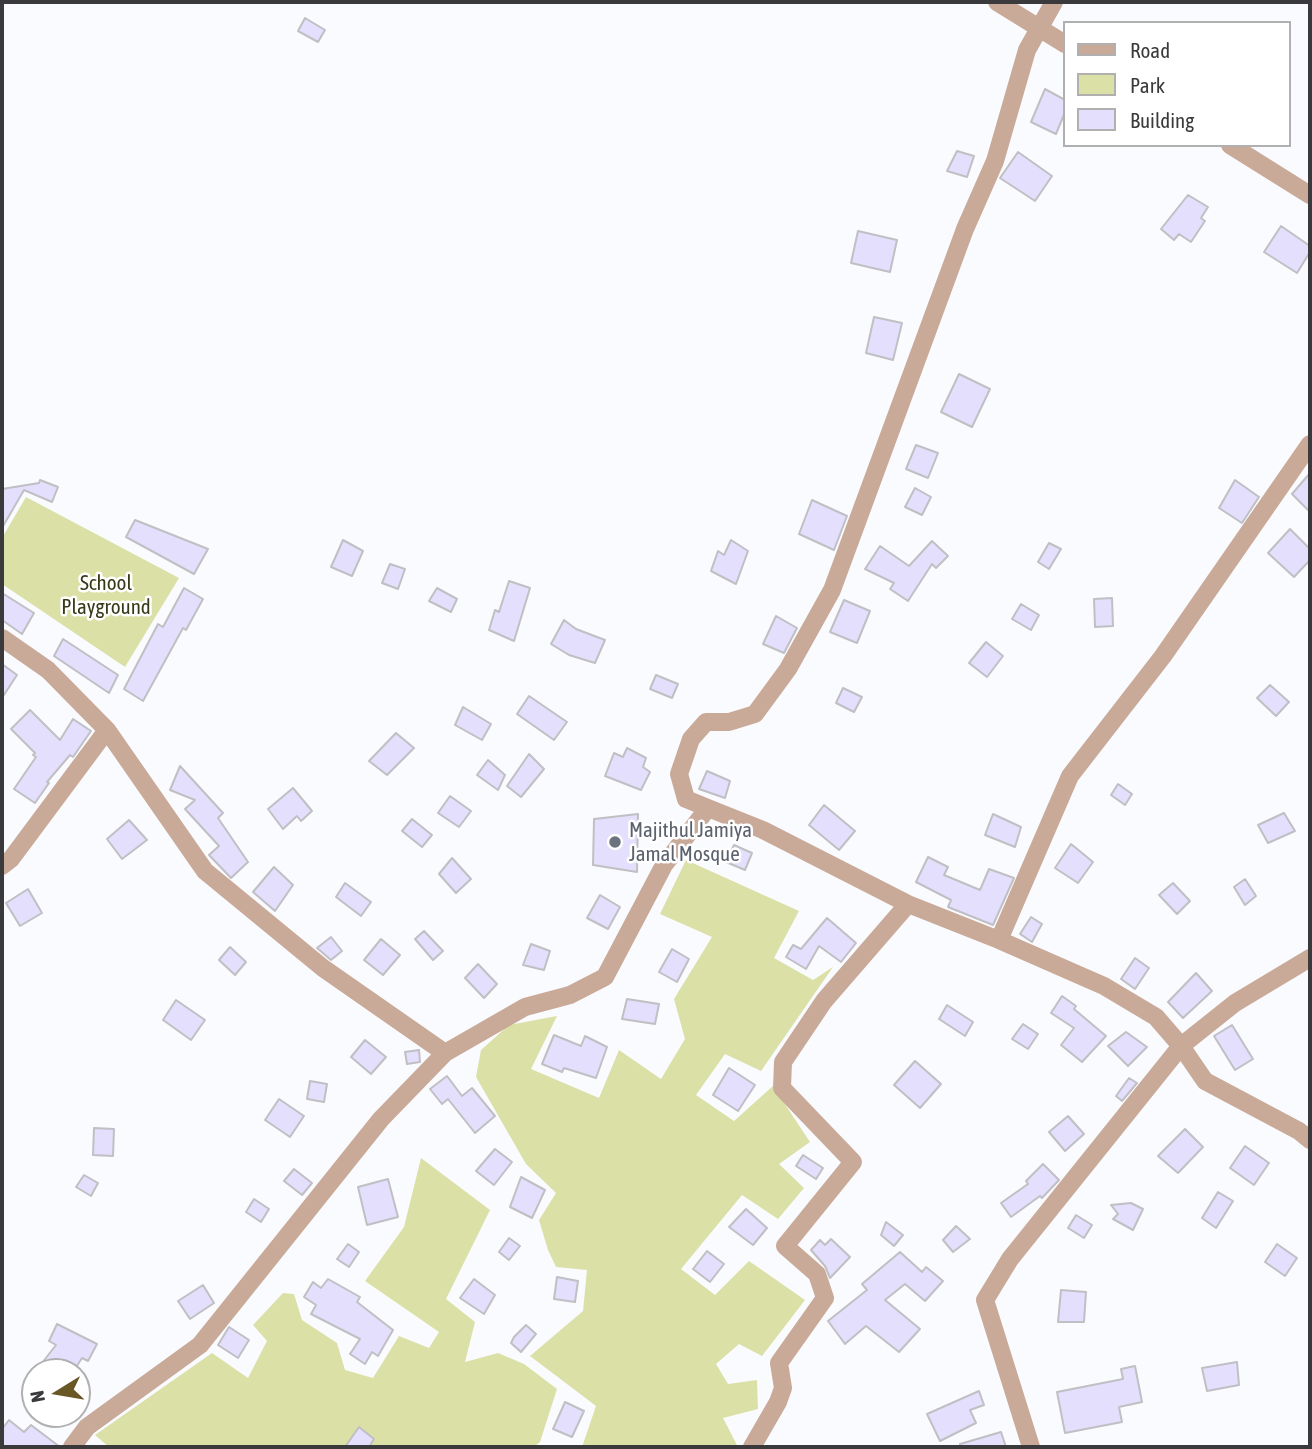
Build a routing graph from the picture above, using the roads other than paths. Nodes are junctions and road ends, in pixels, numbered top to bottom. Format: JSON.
{"nodes":[{"id":1,"x":997,"y":2,"type":"edge"},
{"id":2,"x":1054,"y":2,"type":"edge"},
{"id":3,"x":1039,"y":28,"type":"junction"},
{"id":4,"x":1064,"y":43,"type":"edge"},
{"id":5,"x":1233,"y":147,"type":"edge"},
{"id":6,"x":1310,"y":195,"type":"edge"},
{"id":7,"x":1310,"y":444,"type":"edge"},
{"id":8,"x":2,"y":638,"type":"edge"},
{"id":9,"x":107,"y":730,"type":"junction"},
{"id":10,"x":708,"y":808,"type":"junction"},
{"id":11,"x":2,"y":866,"type":"edge"},
{"id":12,"x":908,"y":904,"type":"junction"},
{"id":13,"x":999,"y":940,"type":"junction"},
{"id":14,"x":1310,"y":958,"type":"edge"},
{"id":15,"x":1181,"y":1046,"type":"junction"},
{"id":16,"x":445,"y":1053,"type":"junction"},
{"id":17,"x":1310,"y":1140,"type":"edge"},
{"id":18,"x":72,"y":1447,"type":"edge"},
{"id":19,"x":752,"y":1447,"type":"edge"},
{"id":20,"x":1031,"y":1447,"type":"edge"}],
"edges":[{"from":1,"to":3,"type":"street"},
{"from":2,"to":3,"type":"street"},
{"from":3,"to":4,"type":"street"},
{"from":3,"to":10,"type":"street"},
{"from":5,"to":6,"type":"street"},
{"from":7,"to":13,"type":"street"},
{"from":8,"to":9,"type":"street"},
{"from":9,"to":11,"type":"street"},
{"from":9,"to":16,"type":"street"},
{"from":10,"to":12,"type":"street"},
{"from":10,"to":16,"type":"street"},
{"from":12,"to":13,"type":"street"},
{"from":12,"to":19,"type":"street"},
{"from":13,"to":15,"type":"street"},
{"from":14,"to":15,"type":"street"},
{"from":15,"to":17,"type":"street"},
{"from":15,"to":20,"type":"street"},
{"from":16,"to":18,"type":"street"}]}
